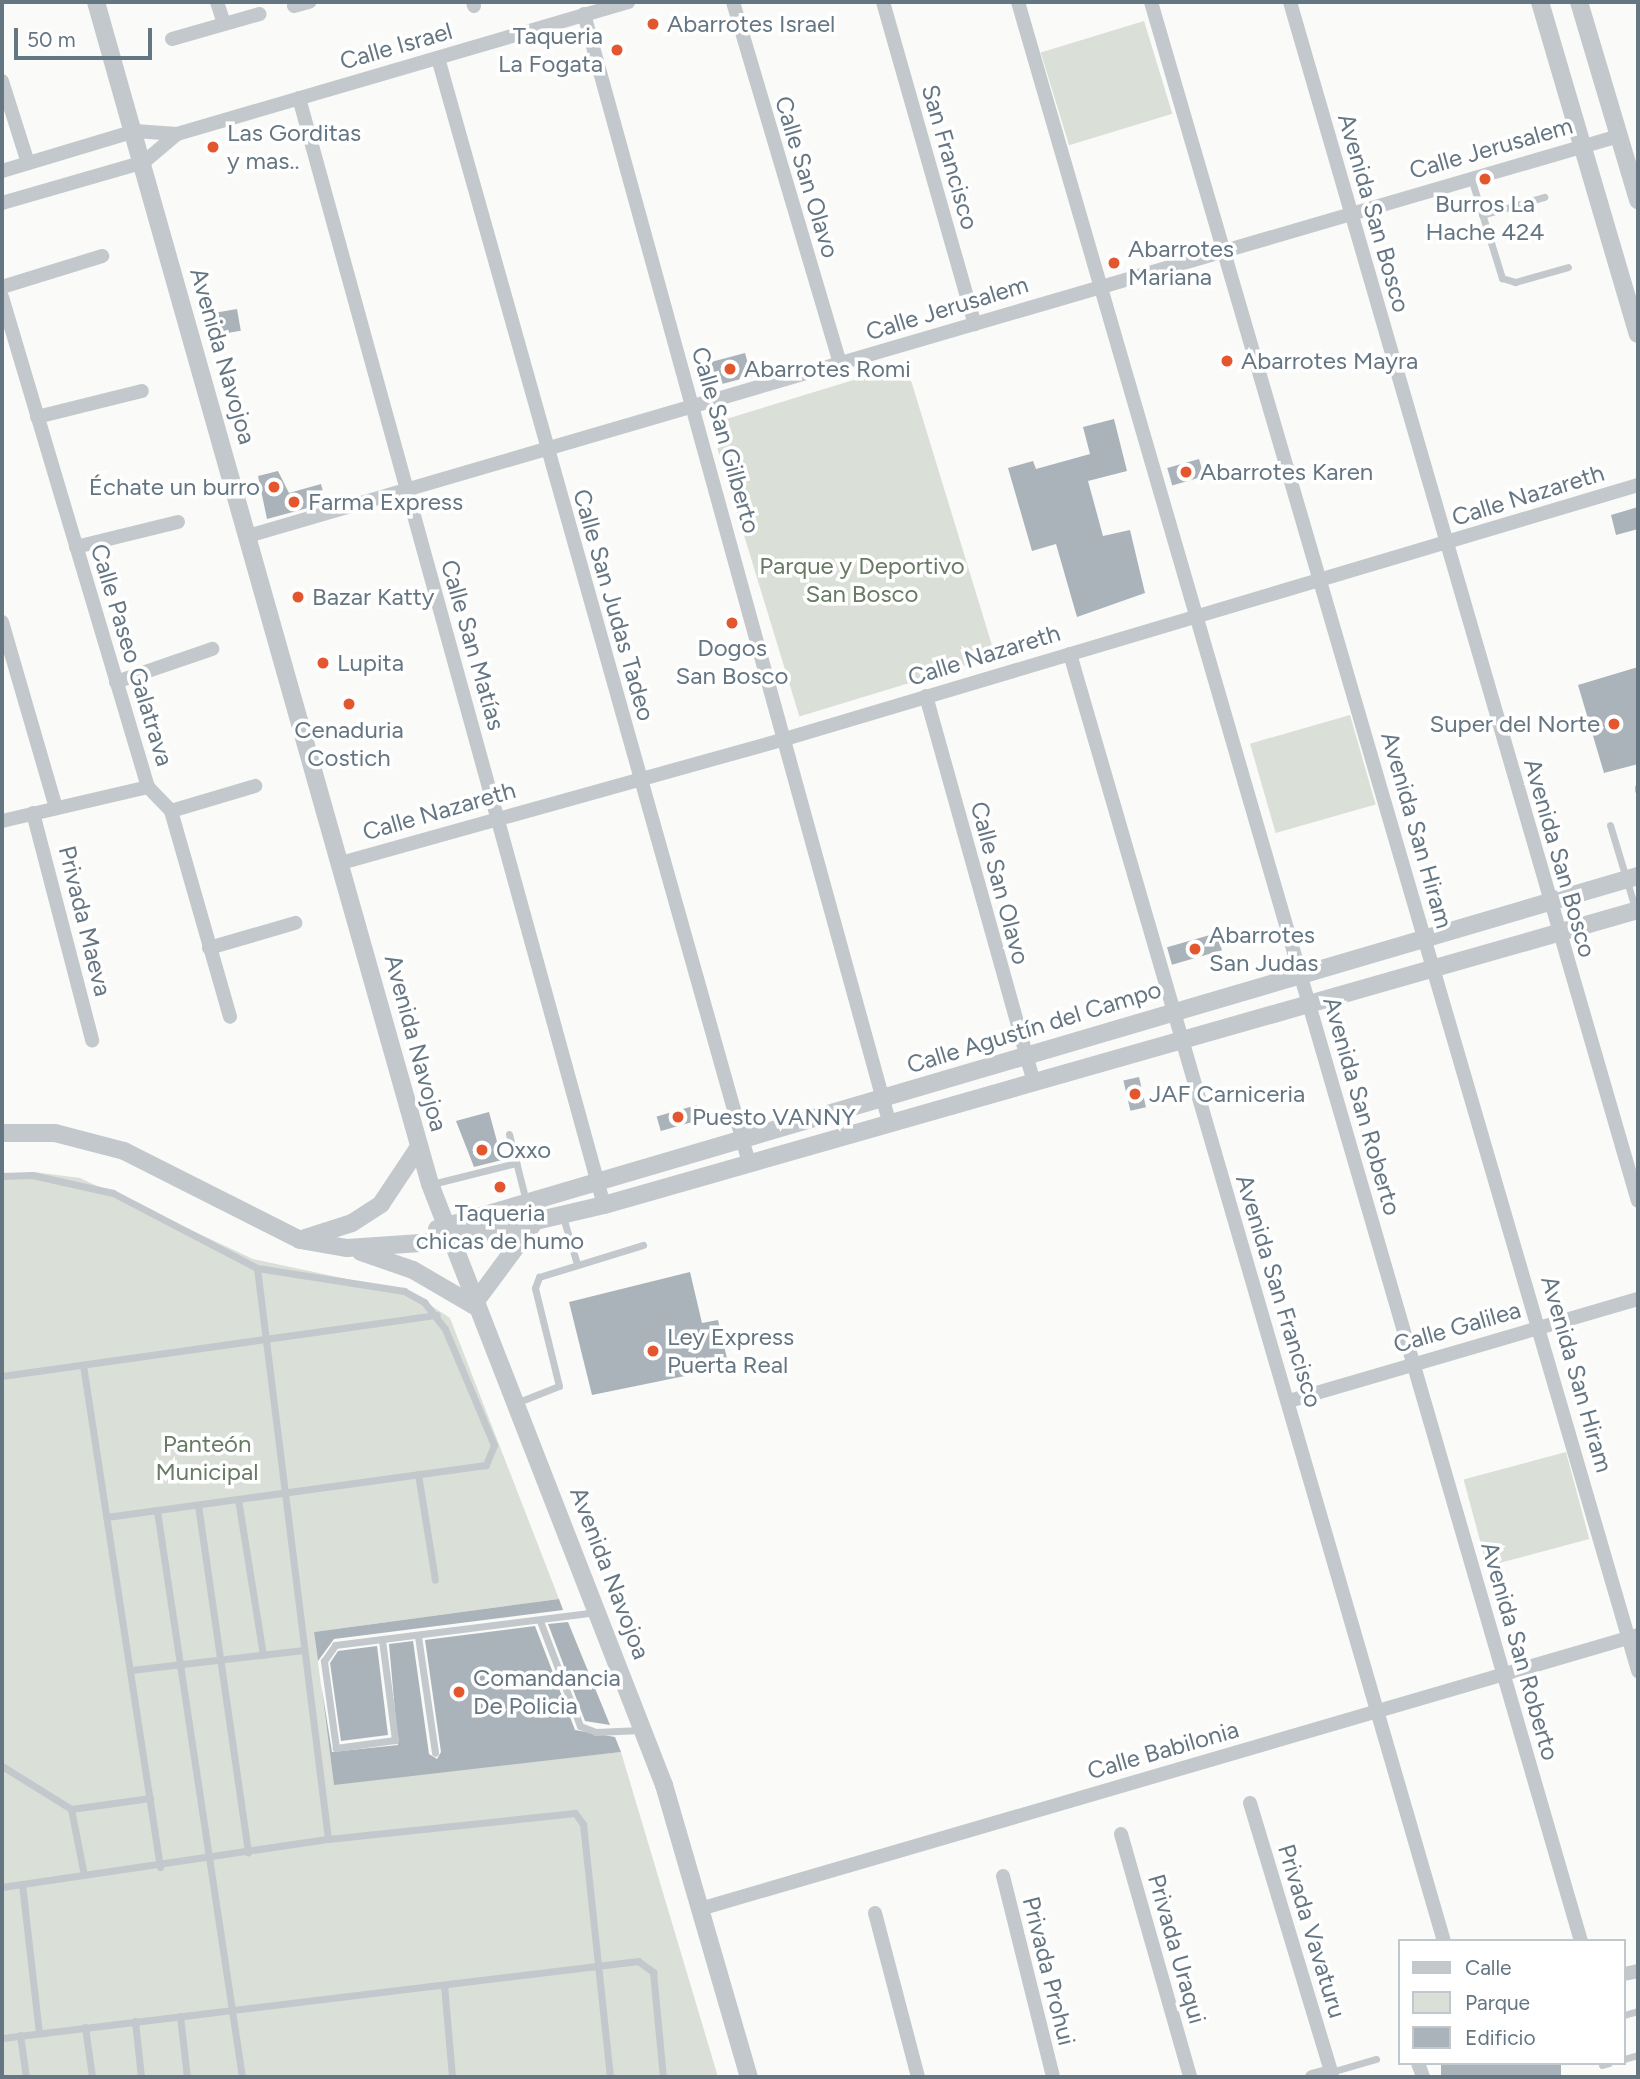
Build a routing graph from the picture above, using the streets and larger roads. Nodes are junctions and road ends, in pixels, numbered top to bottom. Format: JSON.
{"nodes":[{"id":1,"x":96,"y":2,"type":"edge"},
{"id":2,"x":217,"y":2,"type":"edge"},
{"id":3,"x":309,"y":2,"type":"edge"},
{"id":4,"x":628,"y":2,"type":"edge"},
{"id":5,"x":733,"y":2,"type":"edge"},
{"id":6,"x":883,"y":2,"type":"edge"},
{"id":7,"x":1018,"y":2,"type":"edge"},
{"id":8,"x":1151,"y":2,"type":"edge"},
{"id":9,"x":1290,"y":2,"type":"edge"},
{"id":10,"x":1540,"y":2,"type":"edge"},
{"id":11,"x":1579,"y":2,"type":"edge"},
{"id":12,"x":294,"y":6,"type":"dead end"},
{"id":13,"x":584,"y":14,"type":"junction"},
{"id":14,"x":260,"y":15,"type":"dead end"},
{"id":15,"x":224,"y":24,"type":"junction"},
{"id":16,"x":172,"y":39,"type":"dead end"},
{"id":17,"x":438,"y":58,"type":"junction"},
{"id":18,"x":2,"y":80,"type":"edge"},
{"id":19,"x":299,"y":98,"type":"junction"},
{"id":20,"x":135,"y":131,"type":"junction"},
{"id":21,"x":177,"y":134,"type":"junction"},
{"id":22,"x":1619,"y":136,"type":"junction"},
{"id":23,"x":1581,"y":146,"type":"junction"},
{"id":24,"x":144,"y":162,"type":"junction"},
{"id":25,"x":28,"y":163,"type":"junction"},
{"id":26,"x":2,"y":171,"type":"edge"},
{"id":27,"x":1638,"y":200,"type":"edge"},
{"id":28,"x":2,"y":203,"type":"edge"},
{"id":29,"x":1350,"y":213,"type":"junction"},
{"id":30,"x":1223,"y":252,"type":"junction"},
{"id":31,"x":103,"y":256,"type":"dead end"},
{"id":32,"x":2,"y":287,"type":"edge"},
{"id":33,"x":1099,"y":287,"type":"junction"},
{"id":34,"x":2,"y":297,"type":"edge"},
{"id":35,"x":975,"y":324,"type":"junction"},
{"id":36,"x":1638,"y":334,"type":"edge"},
{"id":37,"x":840,"y":364,"type":"junction"},
{"id":38,"x":142,"y":391,"type":"dead end"},
{"id":39,"x":692,"y":405,"type":"junction"},
{"id":40,"x":37,"y":418,"type":"junction"},
{"id":41,"x":546,"y":448,"type":"junction"},
{"id":42,"x":1638,"y":485,"type":"edge"},
{"id":43,"x":404,"y":488,"type":"junction"},
{"id":44,"x":178,"y":522,"type":"dead end"},
{"id":45,"x":248,"y":536,"type":"junction"},
{"id":46,"x":1443,"y":544,"type":"junction"},
{"id":47,"x":76,"y":547,"type":"junction"},
{"id":48,"x":1320,"y":579,"type":"junction"},
{"id":49,"x":1194,"y":615,"type":"junction"},
{"id":50,"x":2,"y":622,"type":"edge"},
{"id":51,"x":212,"y":649,"type":"dead end"},
{"id":52,"x":1070,"y":654,"type":"junction"},
{"id":53,"x":116,"y":682,"type":"junction"},
{"id":54,"x":926,"y":696,"type":"junction"},
{"id":55,"x":785,"y":739,"type":"junction"},
{"id":56,"x":640,"y":777,"type":"junction"},
{"id":57,"x":255,"y":786,"type":"dead end"},
{"id":58,"x":148,"y":788,"type":"junction"},
{"id":59,"x":56,"y":808,"type":"junction"},
{"id":60,"x":171,"y":811,"type":"junction"},
{"id":61,"x":33,"y":813,"type":"junction"},
{"id":62,"x":498,"y":819,"type":"junction"},
{"id":63,"x":2,"y":821,"type":"edge"},
{"id":64,"x":341,"y":863,"type":"junction"},
{"id":65,"x":1632,"y":878,"type":"edge"},
{"id":66,"x":1549,"y":903,"type":"junction"},
{"id":67,"x":1637,"y":911,"type":"edge"},
{"id":68,"x":295,"y":923,"type":"dead end"},
{"id":69,"x":1558,"y":935,"type":"junction"},
{"id":70,"x":1425,"y":940,"type":"junction"},
{"id":71,"x":209,"y":947,"type":"junction"},
{"id":72,"x":1434,"y":970,"type":"junction"},
{"id":73,"x":1300,"y":974,"type":"junction"},
{"id":74,"x":1309,"y":1004,"type":"junction"},
{"id":75,"x":1171,"y":1012,"type":"junction"},
{"id":76,"x":230,"y":1017,"type":"dead end"},
{"id":77,"x":92,"y":1040,"type":"dead end"},
{"id":78,"x":1179,"y":1041,"type":"junction"},
{"id":79,"x":1024,"y":1057,"type":"junction"},
{"id":80,"x":1033,"y":1080,"type":"junction"},
{"id":81,"x":883,"y":1098,"type":"junction"},
{"id":82,"x":889,"y":1121,"type":"junction"},
{"id":83,"x":2,"y":1133,"type":"edge"},
{"id":84,"x":741,"y":1138,"type":"junction"},
{"id":85,"x":419,"y":1147,"type":"junction"},
{"id":86,"x":749,"y":1163,"type":"junction"},
{"id":87,"x":597,"y":1181,"type":"junction"},
{"id":88,"x":1638,"y":1201,"type":"edge"},
{"id":89,"x":604,"y":1205,"type":"junction"},
{"id":90,"x":533,"y":1224,"type":"junction"},
{"id":91,"x":447,"y":1233,"type":"junction"},
{"id":92,"x":300,"y":1240,"type":"junction"},
{"id":93,"x":347,"y":1248,"type":"junction"},
{"id":94,"x":1638,"y":1299,"type":"edge"},
{"id":95,"x":473,"y":1305,"type":"junction"},
{"id":96,"x":1540,"y":1327,"type":"junction"},
{"id":97,"x":1413,"y":1363,"type":"junction"},
{"id":98,"x":1289,"y":1401,"type":"junction"},
{"id":99,"x":1633,"y":1637,"type":"edge"},
{"id":100,"x":1638,"y":1671,"type":"edge"},
{"id":101,"x":1503,"y":1675,"type":"junction"},
{"id":102,"x":1379,"y":1711,"type":"junction"},
{"id":103,"x":1250,"y":1802,"type":"dead end"},
{"id":104,"x":1121,"y":1834,"type":"dead end"},
{"id":105,"x":1003,"y":1876,"type":"dead end"},
{"id":106,"x":700,"y":1909,"type":"junction"},
{"id":107,"x":875,"y":1913,"type":"dead end"},
{"id":108,"x":1443,"y":1939,"type":"edge"},
{"id":109,"x":1580,"y":1939,"type":"edge"},
{"id":110,"x":1331,"y":2075,"type":"edge"},
{"id":111,"x":749,"y":2077,"type":"edge"},
{"id":112,"x":918,"y":2077,"type":"edge"},
{"id":113,"x":1053,"y":2077,"type":"edge"},
{"id":114,"x":1190,"y":2077,"type":"edge"},
{"id":115,"x":1312,"y":2077,"type":"edge"}],
"edges":[{"from":1,"to":20,"type":"street","name":"Avenida Navojoa"},
{"from":2,"to":15,"type":"street"},
{"from":3,"to":12,"type":"street"},
{"from":4,"to":13,"type":"street","name":"Calle Israel"},
{"from":5,"to":37,"type":"street","name":"Calle San Olavo"},
{"from":6,"to":35,"type":"street","name":"San Francisco"},
{"from":7,"to":33,"type":"street","name":"Avenida San Roberto"},
{"from":8,"to":30,"type":"street","name":"Avenida San Hiram"},
{"from":9,"to":29,"type":"street","name":"Avenida San Bosco"},
{"from":10,"to":23,"type":"street"},
{"from":11,"to":22,"type":"street"},
{"from":13,"to":17,"type":"street","name":"Calle Israel"},
{"from":13,"to":39,"type":"street","name":"Calle San Gilberto"},
{"from":14,"to":15,"type":"street"},
{"from":15,"to":16,"type":"street"},
{"from":17,"to":19,"type":"street","name":"Calle Israel"},
{"from":17,"to":41,"type":"street","name":"Calle San Judas Tadeo"},
{"from":18,"to":25,"type":"street"},
{"from":19,"to":21,"type":"street","name":"Calle Israel"},
{"from":19,"to":43,"type":"street","name":"Calle San Matías"},
{"from":20,"to":21,"type":"street","name":"Calle Israel"},
{"from":20,"to":24,"type":"street","name":"Avenida Navojoa"},
{"from":20,"to":25,"type":"street"},
{"from":21,"to":24,"type":"street","name":"Calle Israel"},
{"from":22,"to":23,"type":"street","name":"Calle Jerusalem"},
{"from":22,"to":27,"type":"street"},
{"from":23,"to":29,"type":"street","name":"Calle Jerusalem"},
{"from":23,"to":36,"type":"street"},
{"from":24,"to":28,"type":"street"},
{"from":24,"to":45,"type":"street","name":"Avenida Navojoa"},
{"from":25,"to":26,"type":"street"},
{"from":29,"to":30,"type":"street","name":"Calle Jerusalem"},
{"from":29,"to":46,"type":"street","name":"Avenida San Bosco"},
{"from":30,"to":33,"type":"street","name":"Calle Jerusalem"},
{"from":30,"to":48,"type":"street","name":"Avenida San Hiram"},
{"from":31,"to":32,"type":"street"},
{"from":33,"to":35,"type":"street","name":"Calle Jerusalem"},
{"from":33,"to":49,"type":"street","name":"Avenida San Roberto"},
{"from":34,"to":40,"type":"street","name":"Calle Paseo Galatrava"},
{"from":35,"to":37,"type":"street","name":"Calle Jerusalem"},
{"from":37,"to":39,"type":"street","name":"Calle Jerusalem"},
{"from":38,"to":40,"type":"street"},
{"from":39,"to":41,"type":"street","name":"Calle Jerusalem"},
{"from":39,"to":55,"type":"street","name":"Calle San Gilberto"},
{"from":40,"to":47,"type":"street","name":"Calle Paseo Galatrava"},
{"from":41,"to":43,"type":"street","name":"Calle Jerusalem"},
{"from":41,"to":56,"type":"street","name":"Calle San Judas Tadeo"},
{"from":42,"to":46,"type":"street","name":"Calle Nazareth"},
{"from":43,"to":45,"type":"street","name":"Calle Jerusalem"},
{"from":43,"to":62,"type":"street","name":"Calle San Matías"},
{"from":44,"to":47,"type":"street"},
{"from":45,"to":64,"type":"street","name":"Avenida Navojoa"},
{"from":46,"to":48,"type":"street","name":"Calle Nazareth"},
{"from":46,"to":66,"type":"street","name":"Avenida San Bosco"},
{"from":47,"to":53,"type":"street","name":"Calle Paseo Galatrava"},
{"from":48,"to":49,"type":"street","name":"Calle Nazareth"},
{"from":48,"to":70,"type":"street","name":"Avenida San Hiram"},
{"from":49,"to":52,"type":"street","name":"Calle Nazareth"},
{"from":49,"to":73,"type":"street","name":"Avenida San Roberto"},
{"from":50,"to":59,"type":"street"},
{"from":51,"to":53,"type":"street"},
{"from":52,"to":54,"type":"street","name":"Calle Nazareth"},
{"from":52,"to":75,"type":"street","name":"Avenida San Francisco"},
{"from":53,"to":58,"type":"street","name":"Calle Paseo Galatrava"},
{"from":54,"to":55,"type":"street","name":"Calle Nazareth"},
{"from":54,"to":79,"type":"street","name":"Calle San Olavo"},
{"from":55,"to":56,"type":"street","name":"Calle Nazareth"},
{"from":55,"to":81,"type":"street","name":"Calle San Gilberto"},
{"from":56,"to":62,"type":"street","name":"Calle Nazareth"},
{"from":56,"to":84,"type":"street","name":"Calle San Judas Tadeo"},
{"from":57,"to":60,"type":"street"},
{"from":58,"to":59,"type":"street"},
{"from":58,"to":60,"type":"street","name":"Calle Paseo Galatrava"},
{"from":59,"to":61,"type":"street"},
{"from":60,"to":71,"type":"street","name":"Calle Paseo Galatrava"},
{"from":61,"to":63,"type":"street"},
{"from":61,"to":77,"type":"street","name":"Privada Maeva"},
{"from":62,"to":64,"type":"street","name":"Calle Nazareth"},
{"from":62,"to":87,"type":"street","name":"Calle San Matías"},
{"from":64,"to":85,"type":"street","name":"Avenida Navojoa"},
{"from":65,"to":66,"type":"street","name":"Calle Agustín del Campo"},
{"from":66,"to":69,"type":"street","name":"Avenida San Bosco"},
{"from":66,"to":70,"type":"street","name":"Calle Agustín del Campo"},
{"from":67,"to":69,"type":"street","name":"Calle Agustín del Campo"},
{"from":68,"to":71,"type":"street"},
{"from":69,"to":72,"type":"street","name":"Calle Agustín del Campo"},
{"from":69,"to":88,"type":"street","name":"Avenida San Bosco"},
{"from":70,"to":72,"type":"street","name":"Avenida San Hiram"},
{"from":70,"to":73,"type":"street","name":"Calle Agustín del Campo"},
{"from":71,"to":76,"type":"street","name":"Calle Paseo Galatrava"},
{"from":72,"to":74,"type":"street","name":"Calle Agustín del Campo"},
{"from":72,"to":96,"type":"street","name":"Avenida San Hiram"},
{"from":73,"to":74,"type":"street","name":"Avenida San Roberto"},
{"from":73,"to":75,"type":"street","name":"Calle Agustín del Campo"},
{"from":74,"to":78,"type":"street","name":"Calle Agustín del Campo"},
{"from":74,"to":97,"type":"street","name":"Avenida San Roberto"},
{"from":75,"to":78,"type":"street","name":"Avenida San Francisco"},
{"from":75,"to":79,"type":"street","name":"Calle Agustín del Campo"},
{"from":78,"to":80,"type":"street","name":"Calle Agustín del Campo"},
{"from":78,"to":98,"type":"street","name":"Avenida San Francisco"},
{"from":79,"to":80,"type":"street","name":"Calle San Olavo"},
{"from":79,"to":81,"type":"street","name":"Calle Agustín del Campo"},
{"from":80,"to":82,"type":"street","name":"Calle Agustín del Campo"},
{"from":81,"to":82,"type":"street","name":"Calle San Gilberto"},
{"from":81,"to":84,"type":"street","name":"Calle Agustín del Campo"},
{"from":82,"to":86,"type":"street","name":"Calle Agustín del Campo"},
{"from":83,"to":92,"type":"street"},
{"from":84,"to":86,"type":"street","name":"Calle San Judas Tadeo"},
{"from":84,"to":87,"type":"street","name":"Calle Agustín del Campo"},
{"from":85,"to":91,"type":"street","name":"Avenida Navojoa"},
{"from":85,"to":92,"type":"street"},
{"from":86,"to":89,"type":"street","name":"Calle Agustín del Campo"},
{"from":87,"to":89,"type":"street","name":"Calle San Matías"},
{"from":87,"to":91,"type":"street","name":"Calle Agustín del Campo"},
{"from":89,"to":90,"type":"street","name":"Calle Agustín del Campo"},
{"from":90,"to":91,"type":"street","name":"Calle Agustín del Campo"},
{"from":90,"to":95,"type":"street"},
{"from":91,"to":93,"type":"street"},
{"from":91,"to":95,"type":"street","name":"Avenida Navojoa"},
{"from":92,"to":93,"type":"street"},
{"from":93,"to":95,"type":"street"},
{"from":94,"to":96,"type":"street","name":"Calle Galilea"},
{"from":95,"to":106,"type":"street","name":"Avenida Navojoa"},
{"from":96,"to":97,"type":"street","name":"Calle Galilea"},
{"from":96,"to":99,"type":"street","name":"Avenida San Hiram"},
{"from":97,"to":98,"type":"street","name":"Calle Galilea"},
{"from":97,"to":101,"type":"street","name":"Avenida San Roberto"},
{"from":98,"to":102,"type":"street","name":"Avenida San Francisco"},
{"from":99,"to":100,"type":"street","name":"Avenida San Hiram"},
{"from":99,"to":101,"type":"street","name":"Calle Babilonia"},
{"from":101,"to":102,"type":"street","name":"Calle Babilonia"},
{"from":101,"to":109,"type":"street","name":"Avenida San Roberto"},
{"from":102,"to":106,"type":"street","name":"Calle Babilonia"},
{"from":102,"to":108,"type":"street","name":"Avenida San Francisco"},
{"from":103,"to":110,"type":"street","name":"Privada Vavaturu"},
{"from":104,"to":114,"type":"street","name":"Privada Uraqui"},
{"from":105,"to":113,"type":"street","name":"Privada Prohui"},
{"from":106,"to":111,"type":"street","name":"Avenida Navojoa"},
{"from":107,"to":112,"type":"street"},
{"from":110,"to":115,"type":"street"}]}
